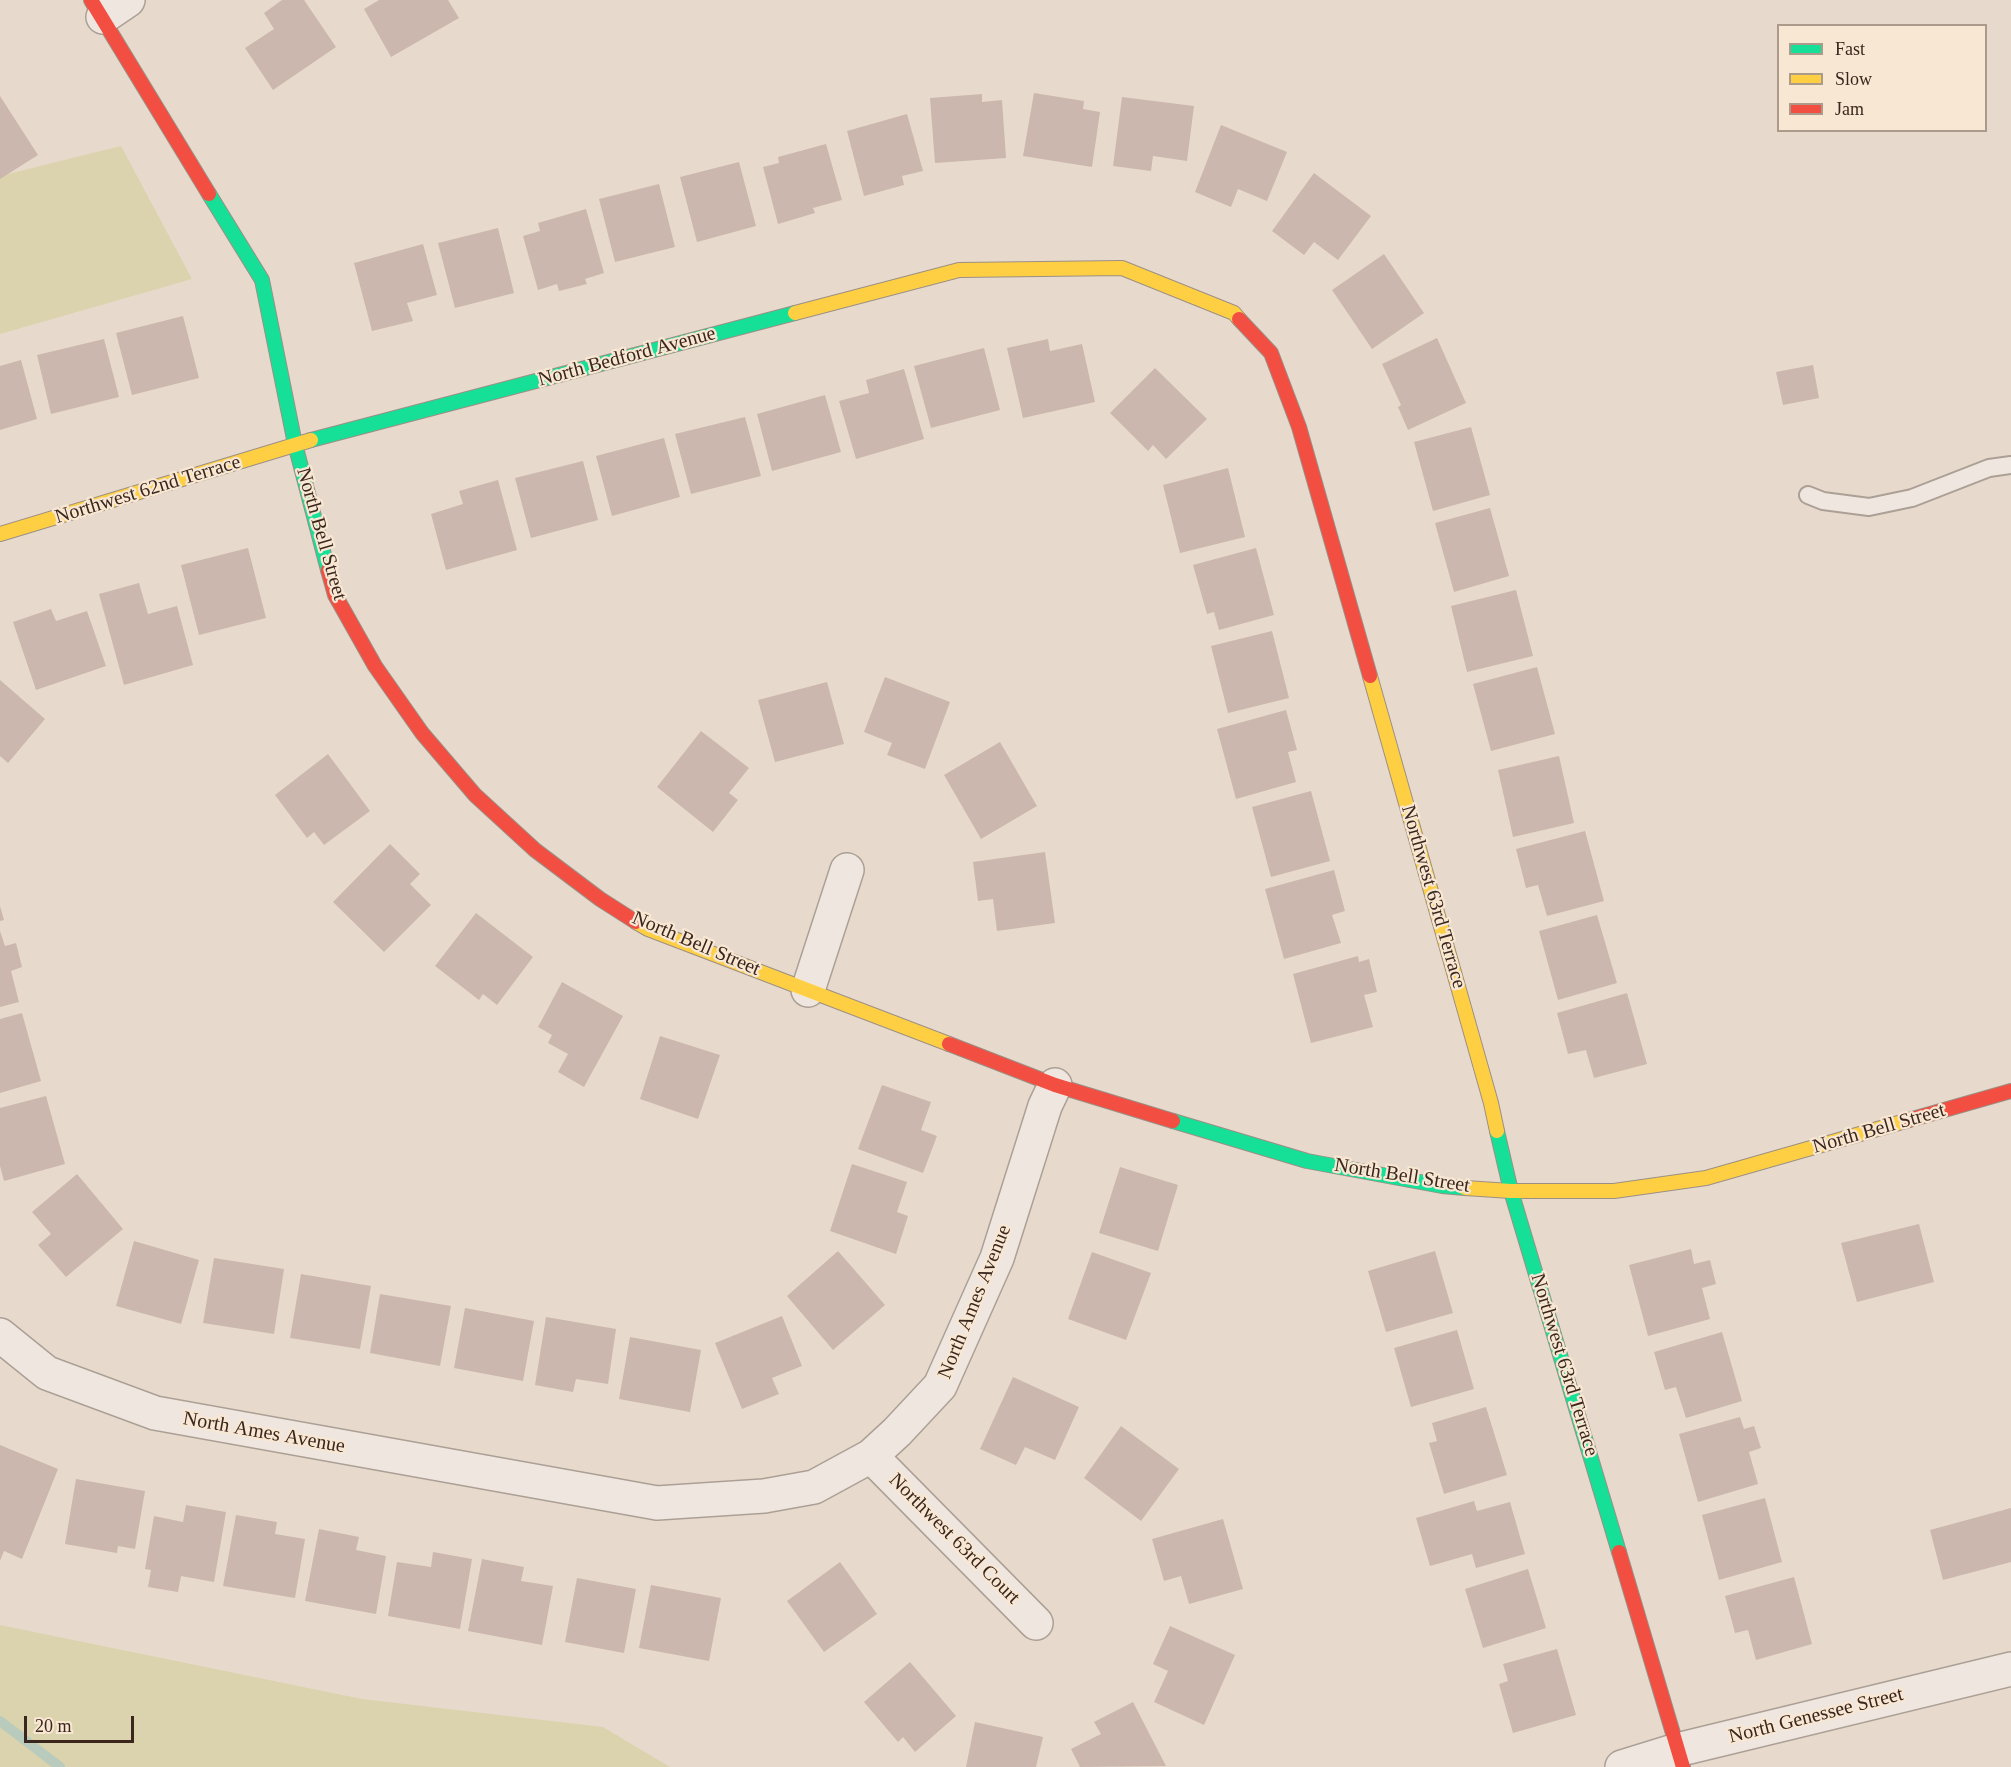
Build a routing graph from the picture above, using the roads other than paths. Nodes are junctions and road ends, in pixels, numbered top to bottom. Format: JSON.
{"nodes":[{"id":1,"x":107,"y":6,"type":"edge"},
{"id":2,"x":959,"y":270,"type":"joint"},
{"id":3,"x":295,"y":444,"type":"junction"},
{"id":4,"x":2011,"y":465,"type":"edge"},
{"id":5,"x":1808,"y":495,"type":"dead end"},
{"id":6,"x":0,"y":534,"type":"edge"},
{"id":7,"x":847,"y":870,"type":"dead end"},
{"id":8,"x":808,"y":990,"type":"junction"},
{"id":9,"x":1055,"y":1084,"type":"junction"},
{"id":10,"x":2011,"y":1091,"type":"edge"},
{"id":11,"x":1511,"y":1191,"type":"junction"},
{"id":12,"x":0,"y":1335,"type":"edge"},
{"id":13,"x":871,"y":1456,"type":"junction"},
{"id":14,"x":1036,"y":1623,"type":"dead end"},
{"id":15,"x":2011,"y":1669,"type":"edge"},
{"id":16,"x":1680,"y":1759,"type":"edge"},
{"id":17,"x":1622,"y":1767,"type":"edge"}],
"edges":[{"from":1,"to":3,"type":"street","name":"North Bell Street"},
{"from":2,"to":3,"type":"street","name":"North Bedford Avenue"},
{"from":2,"to":11,"type":"street","name":"Northwest 63rd Terrace"},
{"from":3,"to":6,"type":"street","name":"Northwest 62nd Terrace"},
{"from":3,"to":8,"type":"street","name":"North Bell Street"},
{"from":4,"to":5,"type":"lane"},
{"from":7,"to":8,"type":"street"},
{"from":8,"to":9,"type":"street","name":"North Bell Street"},
{"from":9,"to":11,"type":"street","name":"North Bell Street"},
{"from":9,"to":13,"type":"street","name":"North Ames Avenue"},
{"from":10,"to":11,"type":"street","name":"North Bell Street"},
{"from":11,"to":16,"type":"street","name":"Northwest 63rd Terrace"},
{"from":12,"to":13,"type":"street","name":"North Ames Avenue"},
{"from":13,"to":14,"type":"street","name":"Northwest 63rd Court"},
{"from":15,"to":16,"type":"street","name":"North Genessee Street"},
{"from":16,"to":17,"type":"street","name":"North Genessee Street"}]}
